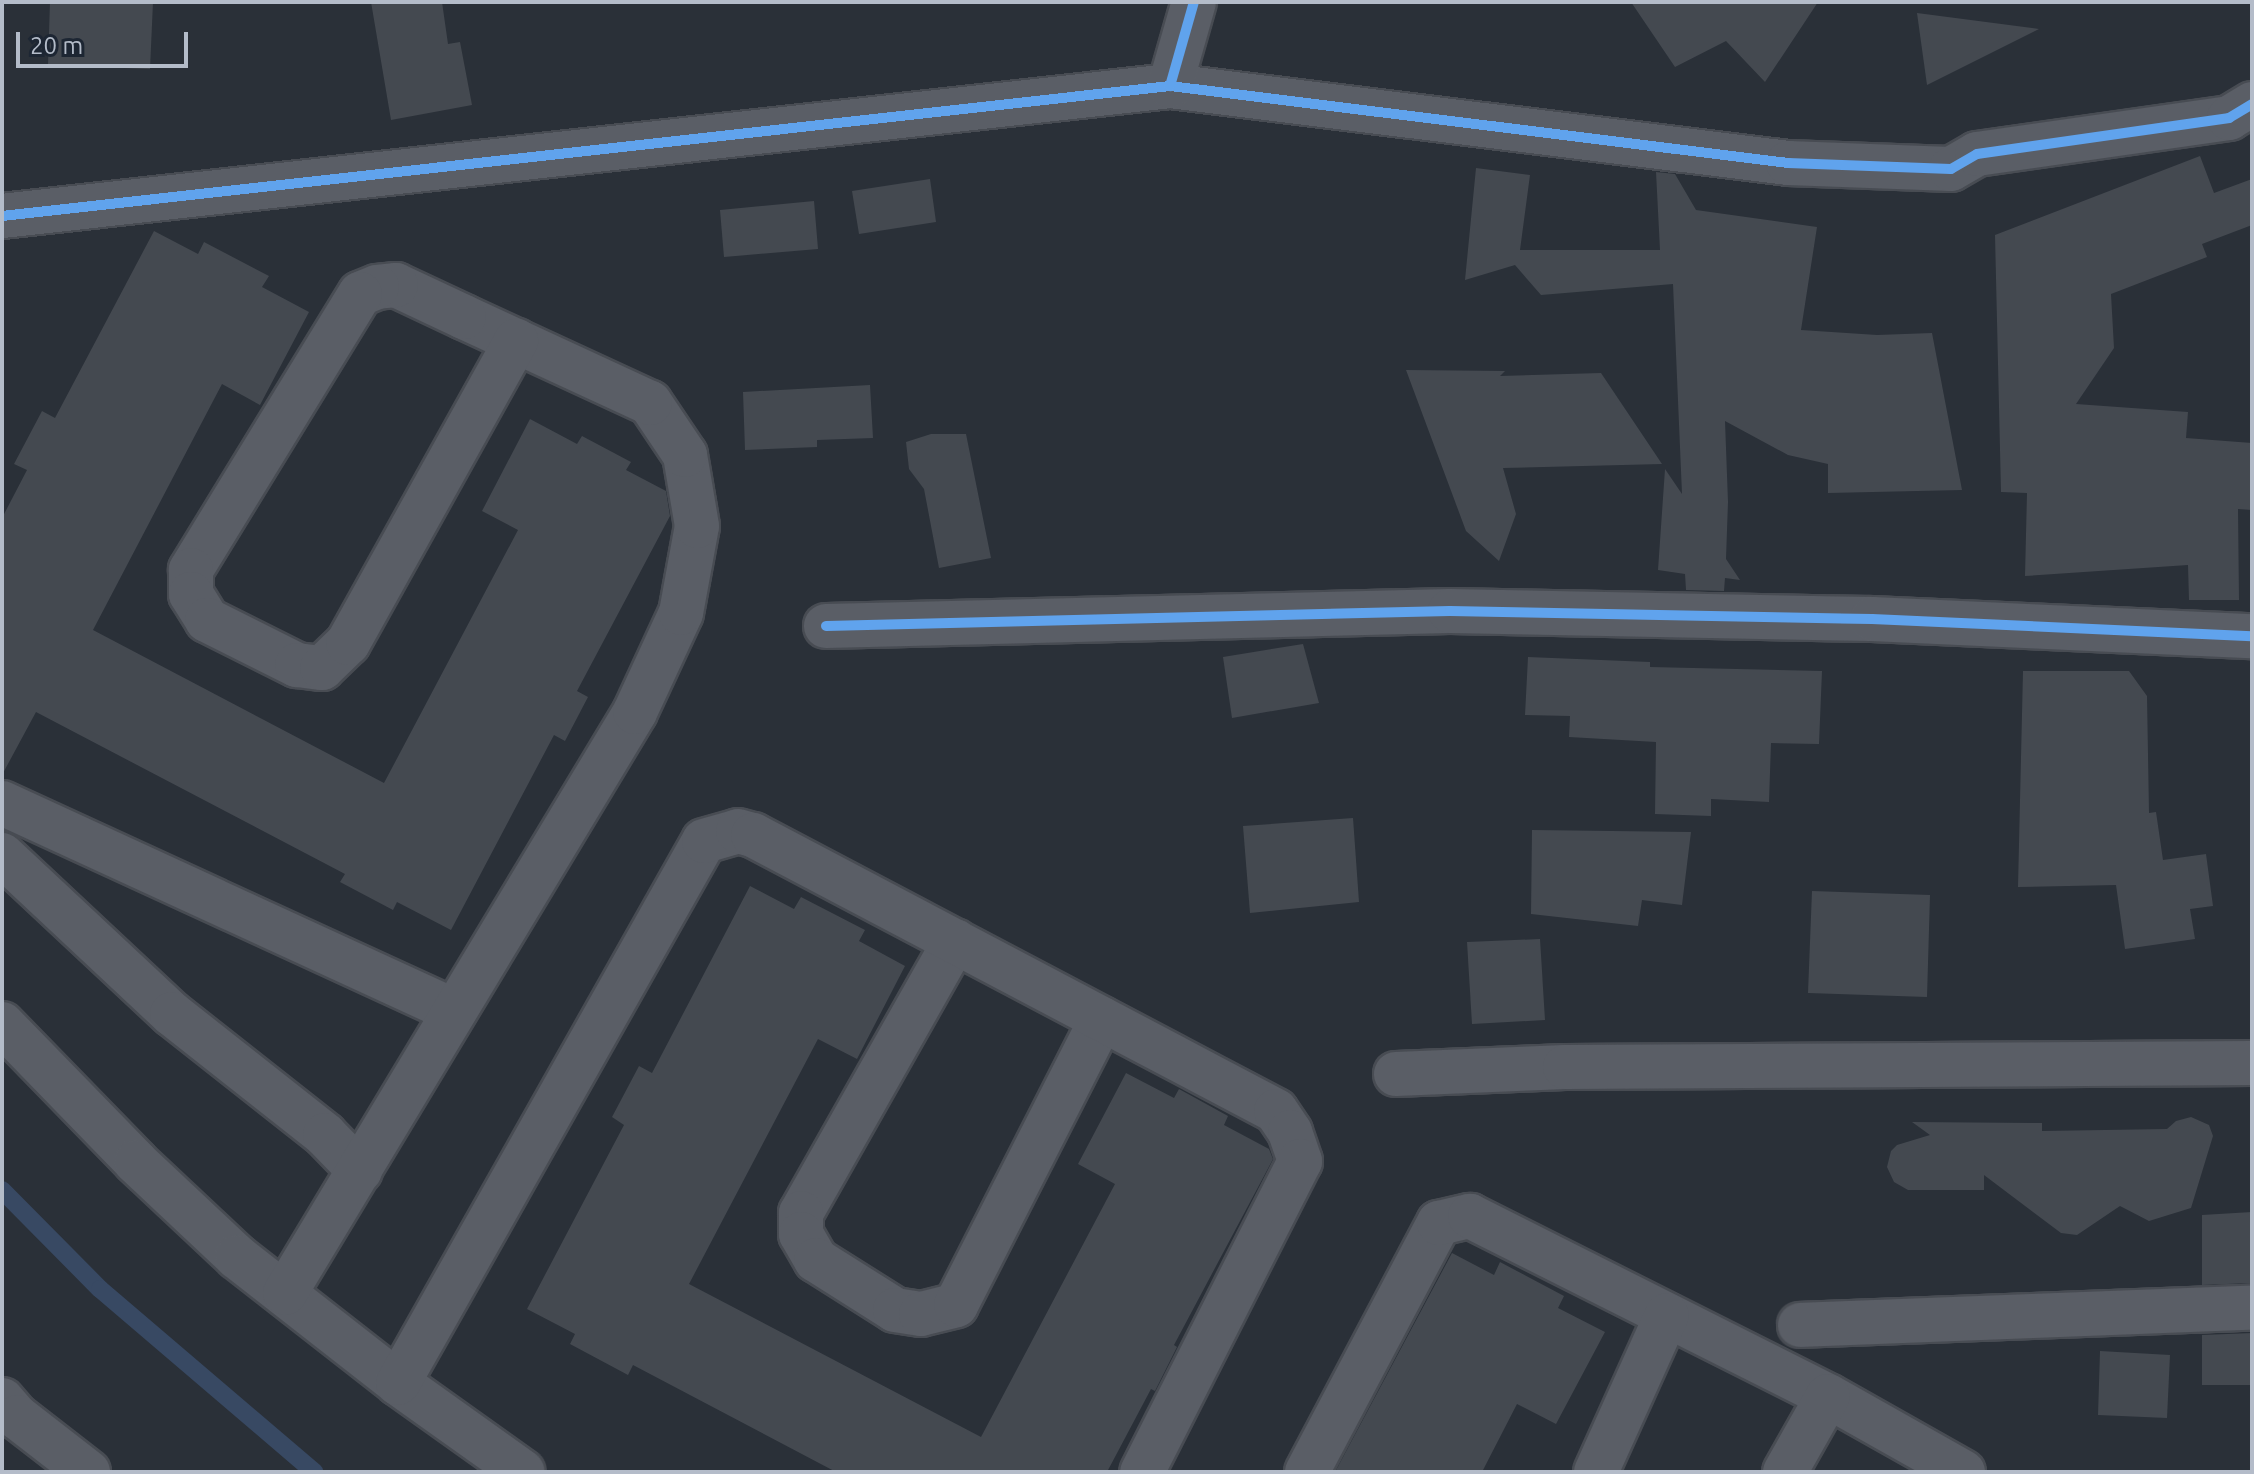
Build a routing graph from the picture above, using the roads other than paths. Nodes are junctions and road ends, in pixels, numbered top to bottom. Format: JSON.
{"nodes":[{"id":1,"x":1194,"y":2,"type":"edge"},
{"id":2,"x":1170,"y":86,"type":"junction"},
{"id":3,"x":2252,"y":104,"type":"edge"},
{"id":4,"x":2,"y":216,"type":"edge"},
{"id":5,"x":516,"y":341,"type":"junction"},
{"id":6,"x":826,"y":626,"type":"dead end"},
{"id":7,"x":2252,"y":636,"type":"edge"},
{"id":8,"x":2,"y":803,"type":"edge"},
{"id":9,"x":2,"y":855,"type":"edge"},
{"id":10,"x":955,"y":941,"type":"junction"},
{"id":11,"x":455,"y":1011,"type":"junction"},
{"id":12,"x":1102,"y":1019,"type":"junction"},
{"id":13,"x":2,"y":1024,"type":"edge"},
{"id":14,"x":2252,"y":1063,"type":"edge"},
{"id":15,"x":1396,"y":1074,"type":"dead end"},
{"id":16,"x":360,"y":1171,"type":"junction"},
{"id":17,"x":285,"y":1293,"type":"junction"},
{"id":18,"x":2252,"y":1308,"type":"edge"},
{"id":19,"x":1667,"y":1315,"type":"junction"},
{"id":20,"x":1800,"y":1325,"type":"dead end"},
{"id":21,"x":398,"y":1383,"type":"junction"},
{"id":22,"x":1828,"y":1396,"type":"junction"},
{"id":23,"x":7,"y":1418,"type":"edge"},
{"id":24,"x":88,"y":1472,"type":"edge"},
{"id":25,"x":523,"y":1472,"type":"edge"},
{"id":26,"x":1142,"y":1472,"type":"edge"},
{"id":27,"x":1307,"y":1472,"type":"edge"},
{"id":28,"x":1596,"y":1472,"type":"edge"},
{"id":29,"x":1785,"y":1472,"type":"edge"},
{"id":30,"x":1963,"y":1472,"type":"edge"}],
"edges":[{"from":1,"to":2,"type":"street"},
{"from":2,"to":3,"type":"street"},
{"from":2,"to":4,"type":"street"},
{"from":5,"to":5,"type":"street"},
{"from":5,"to":11,"type":"street"},
{"from":6,"to":7,"type":"street"},
{"from":8,"to":11,"type":"street"},
{"from":9,"to":16,"type":"street"},
{"from":10,"to":12,"type":"street"},
{"from":10,"to":12,"type":"street"},
{"from":10,"to":21,"type":"street"},
{"from":11,"to":16,"type":"street"},
{"from":12,"to":26,"type":"street"},
{"from":13,"to":17,"type":"street"},
{"from":14,"to":15,"type":"street"},
{"from":16,"to":17,"type":"street"},
{"from":17,"to":21,"type":"street"},
{"from":18,"to":20,"type":"street"},
{"from":19,"to":22,"type":"street"},
{"from":19,"to":27,"type":"street"},
{"from":19,"to":28,"type":"street"},
{"from":21,"to":25,"type":"street"},
{"from":22,"to":29,"type":"street"},
{"from":22,"to":30,"type":"street"},
{"from":23,"to":24,"type":"street"}]}
